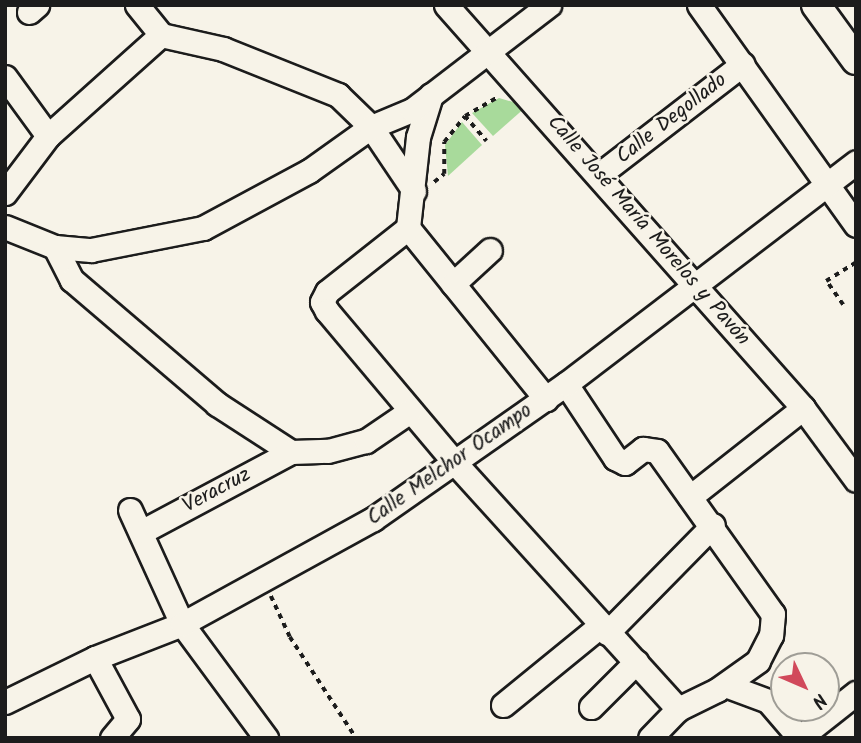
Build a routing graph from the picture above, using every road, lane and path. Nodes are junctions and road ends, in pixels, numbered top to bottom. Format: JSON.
{"nodes":[{"id":1,"x":446,"y":5,"type":"edge"},
{"id":2,"x":549,"y":5,"type":"edge"},
{"id":3,"x":699,"y":5,"type":"edge"},
{"id":4,"x":816,"y":5,"type":"edge"},
{"id":5,"x":142,"y":7,"type":"edge"},
{"id":6,"x":161,"y":35,"type":"junction"},
{"id":7,"x":490,"y":51,"type":"junction"},
{"id":8,"x":856,"y":60,"type":"edge"},
{"id":9,"x":743,"y":64,"type":"junction"},
{"id":10,"x":5,"y":77,"type":"edge"},
{"id":11,"x":431,"y":95,"type":"junction"},
{"id":12,"x":534,"y":101,"type":"junction"},
{"id":13,"x":465,"y":116,"type":"junction"},
{"id":14,"x":371,"y":127,"type":"junction"},
{"id":15,"x":48,"y":136,"type":"junction"},
{"id":16,"x":487,"y":141,"type":"dead end"},
{"id":17,"x":856,"y":162,"type":"edge"},
{"id":18,"x":600,"y":174,"type":"junction"},
{"id":19,"x":828,"y":183,"type":"junction"},
{"id":20,"x":5,"y":193,"type":"edge"},
{"id":21,"x":414,"y":196,"type":"junction"},
{"id":22,"x":856,"y":225,"type":"edge"},
{"id":23,"x":5,"y":227,"type":"edge"},
{"id":24,"x":408,"y":228,"type":"junction"},
{"id":25,"x":55,"y":247,"type":"junction"},
{"id":26,"x":491,"y":250,"type":"dead end"},
{"id":27,"x":856,"y":262,"type":"edge"},
{"id":28,"x":453,"y":284,"type":"junction"},
{"id":29,"x":695,"y":284,"type":"junction"},
{"id":30,"x":843,"y":305,"type":"dead end"},
{"id":31,"x":566,"y":384,"type":"junction"},
{"id":32,"x":546,"y":398,"type":"junction"},
{"id":33,"x":803,"y":408,"type":"junction"},
{"id":34,"x":410,"y":411,"type":"junction"},
{"id":35,"x":291,"y":452,"type":"junction"},
{"id":36,"x":456,"y":464,"type":"junction"},
{"id":37,"x":851,"y":466,"type":"edge"},
{"id":38,"x":690,"y":497,"type":"junction"},
{"id":39,"x":130,"y":510,"type":"dead end"},
{"id":40,"x":713,"y":525,"type":"junction"},
{"id":41,"x":143,"y":531,"type":"junction"},
{"id":42,"x":263,"y":580,"type":"junction"},
{"id":43,"x":182,"y":624,"type":"junction"},
{"id":44,"x":604,"y":629,"type":"junction"},
{"id":45,"x":95,"y":658,"type":"junction"},
{"id":46,"x":636,"y":662,"type":"junction"},
{"id":47,"x":725,"y":685,"type":"junction"},
{"id":48,"x":5,"y":702,"type":"edge"},
{"id":49,"x":852,"y":703,"type":"edge"},
{"id":50,"x":503,"y":705,"type":"dead end"},
{"id":51,"x":591,"y":707,"type":"dead end"},
{"id":52,"x":678,"y":709,"type":"junction"},
{"id":53,"x":799,"y":737,"type":"edge"},
{"id":54,"x":112,"y":738,"type":"edge"},
{"id":55,"x":266,"y":738,"type":"edge"},
{"id":56,"x":356,"y":738,"type":"edge"},
{"id":57,"x":650,"y":738,"type":"edge"}],
"edges":[{"from":1,"to":7,"type":"street","name":"Calle José María Morelos y Pavón"},
{"from":2,"to":7,"type":"street"},
{"from":3,"to":9,"type":"street"},
{"from":4,"to":8,"type":"main road"},
{"from":5,"to":6,"type":"street"},
{"from":6,"to":14,"type":"street"},
{"from":6,"to":15,"type":"street"},
{"from":7,"to":11,"type":"street"},
{"from":7,"to":12,"type":"street","name":"Calle José María Morelos y Pavón"},
{"from":9,"to":18,"type":"street","name":"Calle Degollado"},
{"from":9,"to":19,"type":"street"},
{"from":10,"to":15,"type":"street"},
{"from":11,"to":14,"type":"street"},
{"from":11,"to":21,"type":"street"},
{"from":12,"to":13,"type":"path"},
{"from":12,"to":18,"type":"street","name":"Calle José María Morelos y Pavón"},
{"from":13,"to":16,"type":"path"},
{"from":13,"to":21,"type":"path"},
{"from":14,"to":21,"type":"street"},
{"from":14,"to":25,"type":"street"},
{"from":15,"to":20,"type":"street"},
{"from":17,"to":19,"type":"street","name":"Calle Melchor Ocampo"},
{"from":18,"to":29,"type":"street","name":"Calle José María Morelos y Pavón"},
{"from":19,"to":22,"type":"street"},
{"from":19,"to":29,"type":"street","name":"Calle Melchor Ocampo"},
{"from":21,"to":24,"type":"street"},
{"from":23,"to":25,"type":"street"},
{"from":24,"to":28,"type":"street"},
{"from":24,"to":34,"type":"street"},
{"from":25,"to":35,"type":"street"},
{"from":26,"to":28,"type":"street"},
{"from":27,"to":30,"type":"path"},
{"from":28,"to":32,"type":"street"},
{"from":29,"to":31,"type":"street","name":"Calle Melchor Ocampo"},
{"from":29,"to":33,"type":"street","name":"Calle José María Morelos y Pavón"},
{"from":31,"to":32,"type":"street","name":"Calle Melchor Ocampo"},
{"from":31,"to":38,"type":"street"},
{"from":32,"to":36,"type":"street","name":"Calle Melchor Ocampo"},
{"from":33,"to":37,"type":"street","name":"Calle José María Morelos y Pavón"},
{"from":33,"to":38,"type":"street"},
{"from":34,"to":35,"type":"street"},
{"from":34,"to":36,"type":"street"},
{"from":35,"to":41,"type":"street","name":"Veracruz"},
{"from":36,"to":42,"type":"street","name":"Calle Melchor Ocampo"},
{"from":36,"to":44,"type":"street"},
{"from":38,"to":40,"type":"street"},
{"from":39,"to":41,"type":"street"},
{"from":40,"to":44,"type":"street"},
{"from":40,"to":47,"type":"street"},
{"from":41,"to":43,"type":"street"},
{"from":42,"to":43,"type":"street","name":"Calle Melchor Ocampo"},
{"from":42,"to":56,"type":"path"},
{"from":43,"to":45,"type":"street","name":"Calle Melchor Ocampo"},
{"from":43,"to":55,"type":"street"},
{"from":44,"to":46,"type":"street"},
{"from":44,"to":50,"type":"street"},
{"from":45,"to":48,"type":"street","name":"Calle Melchor Ocampo"},
{"from":45,"to":54,"type":"street"},
{"from":46,"to":51,"type":"street"},
{"from":46,"to":52,"type":"street"},
{"from":47,"to":52,"type":"street"},
{"from":47,"to":53,"type":"street"},
{"from":49,"to":53,"type":"street"},
{"from":52,"to":57,"type":"street"}]}
